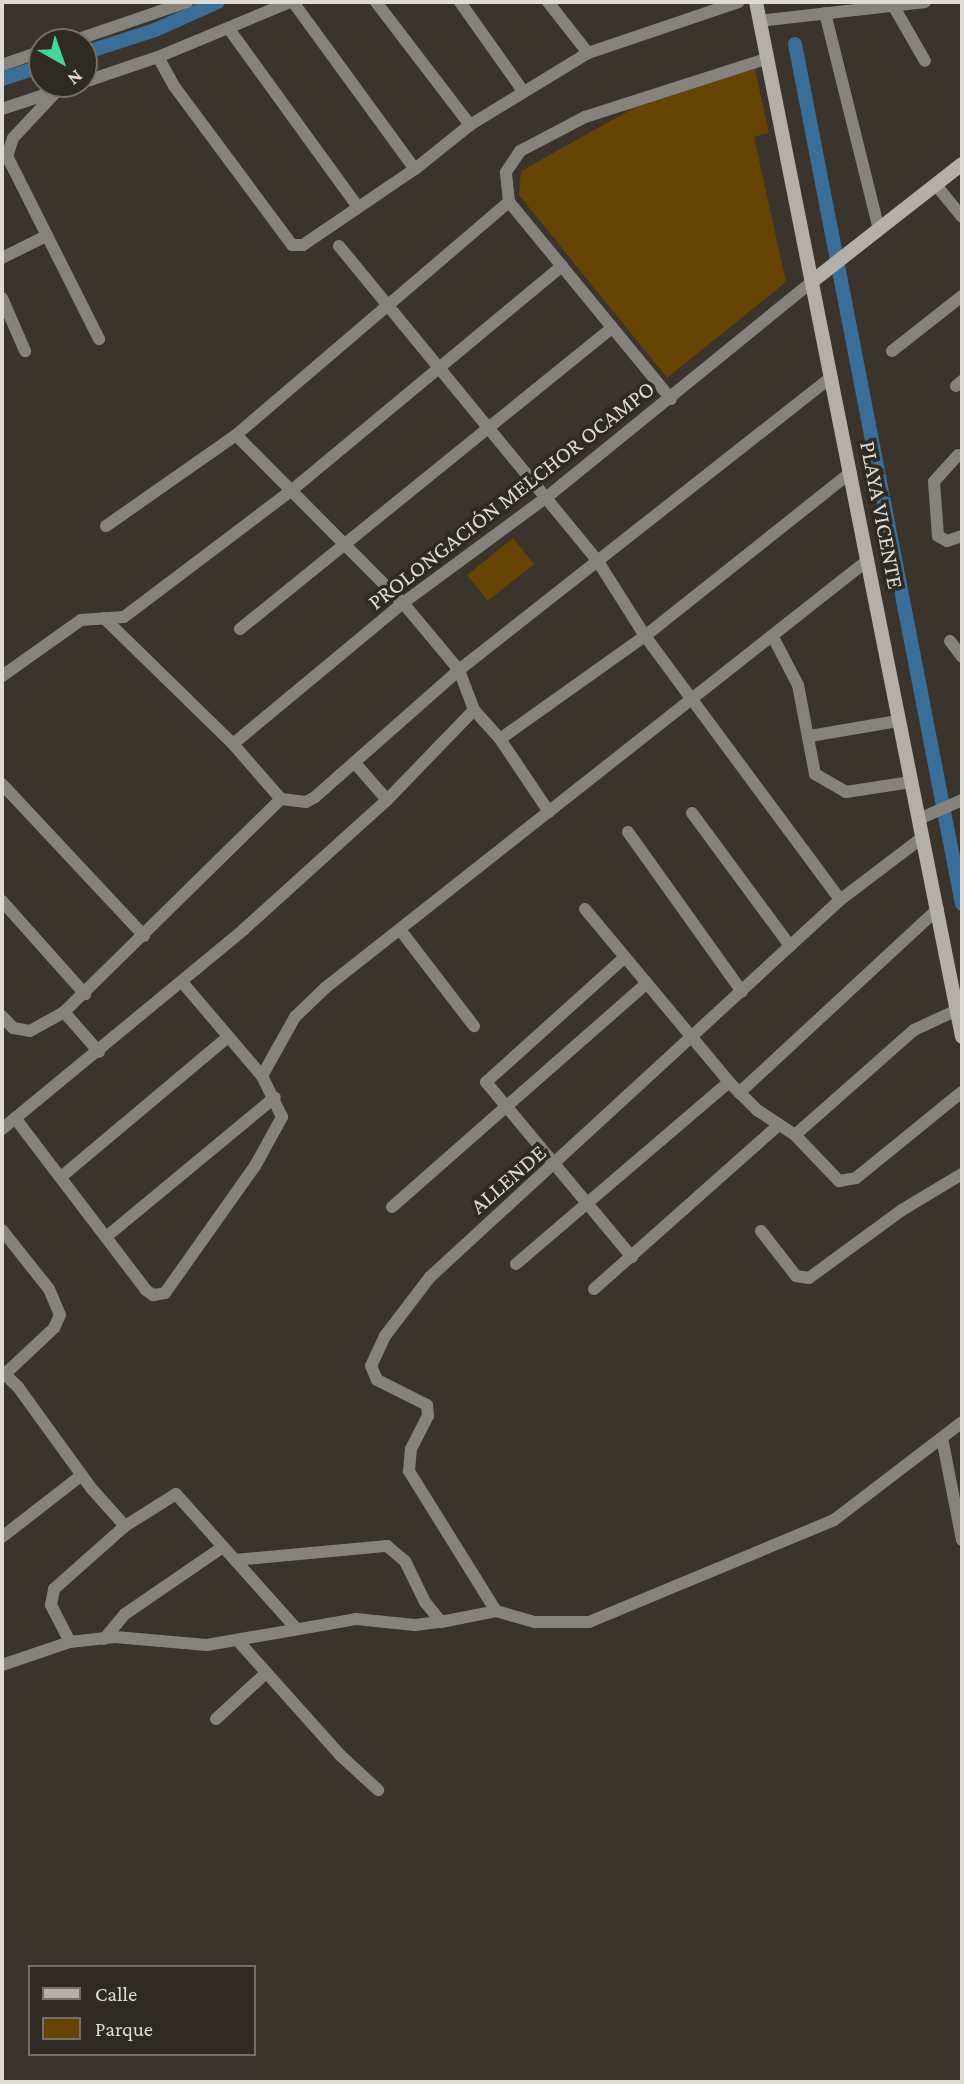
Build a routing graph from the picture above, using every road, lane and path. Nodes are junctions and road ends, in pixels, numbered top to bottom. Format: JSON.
{"nodes":[{"id":1,"x":187,"y":2,"type":"edge"},
{"id":2,"x":291,"y":2,"type":"edge"},
{"id":3,"x":376,"y":2,"type":"edge"},
{"id":4,"x":460,"y":2,"type":"edge"},
{"id":5,"x":548,"y":2,"type":"edge"},
{"id":6,"x":739,"y":2,"type":"edge"},
{"id":7,"x":756,"y":2,"type":"edge"},
{"id":8,"x":926,"y":2,"type":"edge"},
{"id":9,"x":894,"y":8,"type":"junction"},
{"id":10,"x":825,"y":13,"type":"junction"},
{"id":11,"x":759,"y":21,"type":"junction"},
{"id":12,"x":229,"y":29,"type":"junction"},
{"id":13,"x":98,"y":32,"type":"edge"},
{"id":14,"x":588,"y":53,"type":"junction"},
{"id":15,"x":28,"y":56,"type":"edge"},
{"id":16,"x":158,"y":57,"type":"junction"},
{"id":17,"x":766,"y":59,"type":"junction"},
{"id":18,"x":925,"y":61,"type":"dead end"},
{"id":19,"x":2,"y":65,"type":"edge"},
{"id":20,"x":98,"y":77,"type":"edge"},
{"id":21,"x":523,"y":91,"type":"junction"},
{"id":22,"x":36,"y":98,"type":"edge"},
{"id":23,"x":51,"y":98,"type":"edge"},
{"id":24,"x":2,"y":109,"type":"edge"},
{"id":25,"x":470,"y":125,"type":"junction"},
{"id":26,"x":962,"y":164,"type":"edge"},
{"id":27,"x":415,"y":169,"type":"junction"},
{"id":28,"x":936,"y":185,"type":"junction"},
{"id":29,"x":509,"y":202,"type":"junction"},
{"id":30,"x":357,"y":206,"type":"junction"},
{"id":31,"x":962,"y":217,"type":"edge"},
{"id":32,"x":879,"y":229,"type":"junction"},
{"id":33,"x":46,"y":236,"type":"junction"},
{"id":34,"x":339,"y":246,"type":"dead end"},
{"id":35,"x":2,"y":258,"type":"edge"},
{"id":36,"x":562,"y":266,"type":"junction"},
{"id":37,"x":814,"y":280,"type":"junction"},
{"id":38,"x":962,"y":296,"type":"edge"},
{"id":39,"x":2,"y":298,"type":"edge"},
{"id":40,"x":387,"y":304,"type":"junction"},
{"id":41,"x":612,"y":327,"type":"junction"},
{"id":42,"x":99,"y":339,"type":"dead end"},
{"id":43,"x":25,"y":351,"type":"dead end"},
{"id":44,"x":892,"y":351,"type":"dead end"},
{"id":45,"x":440,"y":367,"type":"junction"},
{"id":46,"x":832,"y":377,"type":"junction"},
{"id":47,"x":668,"y":396,"type":"junction"},
{"id":48,"x":490,"y":428,"type":"junction"},
{"id":49,"x":236,"y":435,"type":"junction"},
{"id":50,"x":958,"y":455,"type":"dead end"},
{"id":51,"x":851,"y":472,"type":"junction"},
{"id":52,"x":292,"y":490,"type":"junction"},
{"id":53,"x":544,"y":494,"type":"junction"},
{"id":54,"x":106,"y":526,"type":"dead end"},
{"id":55,"x":962,"y":536,"type":"edge"},
{"id":56,"x":344,"y":542,"type":"junction"},
{"id":57,"x":597,"y":560,"type":"junction"},
{"id":58,"x":868,"y":560,"type":"junction"},
{"id":59,"x":403,"y":603,"type":"junction"},
{"id":60,"x":104,"y":618,"type":"junction"},
{"id":61,"x":240,"y":629,"type":"dead end"},
{"id":62,"x":645,"y":636,"type":"junction"},
{"id":63,"x":773,"y":637,"type":"junction"},
{"id":64,"x":950,"y":641,"type":"dead end"},
{"id":65,"x":962,"y":657,"type":"edge"},
{"id":66,"x":459,"y":670,"type":"junction"},
{"id":67,"x":2,"y":676,"type":"edge"},
{"id":68,"x":693,"y":700,"type":"junction"},
{"id":69,"x":474,"y":710,"type":"junction"},
{"id":70,"x":898,"y":721,"type":"junction"},
{"id":71,"x":810,"y":736,"type":"junction"},
{"id":72,"x":500,"y":739,"type":"junction"},
{"id":73,"x":233,"y":744,"type":"junction"},
{"id":74,"x":355,"y":763,"type":"junction"},
{"id":75,"x":912,"y":782,"type":"junction"},
{"id":76,"x":2,"y":784,"type":"edge"},
{"id":77,"x":281,"y":799,"type":"junction"},
{"id":78,"x":387,"y":800,"type":"junction"},
{"id":79,"x":960,"y":802,"type":"edge"},
{"id":80,"x":549,"y":813,"type":"junction"},
{"id":81,"x":692,"y":813,"type":"dead end"},
{"id":82,"x":919,"y":819,"type":"junction"},
{"id":83,"x":628,"y":832,"type":"dead end"},
{"id":84,"x":923,"y":837,"type":"junction"},
{"id":85,"x":840,"y":900,"type":"junction"},
{"id":86,"x":2,"y":901,"type":"edge"},
{"id":87,"x":585,"y":909,"type":"dead end"},
{"id":88,"x":938,"y":909,"type":"junction"},
{"id":89,"x":401,"y":931,"type":"junction"},
{"id":90,"x":144,"y":936,"type":"junction"},
{"id":91,"x":790,"y":946,"type":"junction"},
{"id":92,"x":625,"y":957,"type":"junction"},
{"id":93,"x":182,"y":982,"type":"junction"},
{"id":94,"x":647,"y":984,"type":"junction"},
{"id":95,"x":742,"y":992,"type":"junction"},
{"id":96,"x":85,"y":994,"type":"junction"},
{"id":97,"x":957,"y":1010,"type":"junction"},
{"id":98,"x":64,"y":1012,"type":"junction"},
{"id":99,"x":2,"y":1016,"type":"edge"},
{"id":100,"x":474,"y":1026,"type":"dead end"},
{"id":101,"x":228,"y":1037,"type":"junction"},
{"id":102,"x":962,"y":1037,"type":"edge"},
{"id":103,"x":693,"y":1040,"type":"junction"},
{"id":104,"x":99,"y":1052,"type":"junction"},
{"id":105,"x":262,"y":1076,"type":"junction"},
{"id":106,"x":729,"y":1082,"type":"junction"},
{"id":107,"x":962,"y":1092,"type":"edge"},
{"id":108,"x":739,"y":1093,"type":"junction"},
{"id":109,"x":275,"y":1097,"type":"junction"},
{"id":110,"x":506,"y":1106,"type":"junction"},
{"id":111,"x":15,"y":1118,"type":"junction"},
{"id":112,"x":779,"y":1125,"type":"junction"},
{"id":113,"x":2,"y":1129,"type":"edge"},
{"id":114,"x":795,"y":1135,"type":"junction"},
{"id":115,"x":555,"y":1165,"type":"junction"},
{"id":116,"x":962,"y":1174,"type":"edge"},
{"id":117,"x":61,"y":1177,"type":"junction"},
{"id":118,"x":585,"y":1202,"type":"junction"},
{"id":119,"x":392,"y":1207,"type":"dead end"},
{"id":120,"x":2,"y":1230,"type":"edge"},
{"id":121,"x":761,"y":1231,"type":"dead end"},
{"id":122,"x":106,"y":1237,"type":"junction"},
{"id":123,"x":632,"y":1257,"type":"junction"},
{"id":124,"x":516,"y":1264,"type":"dead end"},
{"id":125,"x":594,"y":1289,"type":"dead end"},
{"id":126,"x":3,"y":1373,"type":"edge"},
{"id":127,"x":962,"y":1422,"type":"edge"},
{"id":128,"x":942,"y":1438,"type":"junction"},
{"id":129,"x":82,"y":1475,"type":"junction"},
{"id":130,"x":125,"y":1526,"type":"junction"},
{"id":131,"x":2,"y":1537,"type":"edge"},
{"id":132,"x":962,"y":1540,"type":"edge"},
{"id":133,"x":223,"y":1547,"type":"junction"},
{"id":134,"x":235,"y":1560,"type":"junction"},
{"id":135,"x":496,"y":1611,"type":"junction"},
{"id":136,"x":441,"y":1622,"type":"junction"},
{"id":137,"x":295,"y":1627,"type":"junction"},
{"id":138,"x":104,"y":1639,"type":"junction"},
{"id":139,"x":70,"y":1642,"type":"junction"},
{"id":140,"x":239,"y":1642,"type":"junction"},
{"id":141,"x":2,"y":1665,"type":"edge"},
{"id":142,"x":265,"y":1674,"type":"junction"},
{"id":143,"x":216,"y":1719,"type":"dead end"},
{"id":144,"x":379,"y":1790,"type":"dead end"}],
"edges":[{"from":1,"to":13,"type":"street"},
{"from":2,"to":12,"type":"street"},
{"from":2,"to":27,"type":"street"},
{"from":3,"to":25,"type":"street"},
{"from":4,"to":21,"type":"street"},
{"from":5,"to":14,"type":"street"},
{"from":6,"to":14,"type":"street"},
{"from":7,"to":11,"type":"main road","name":"PLAYA VICENTE"},
{"from":8,"to":9,"type":"street"},
{"from":9,"to":10,"type":"street"},
{"from":9,"to":18,"type":"street"},
{"from":10,"to":11,"type":"street"},
{"from":10,"to":32,"type":"street"},
{"from":11,"to":17,"type":"main road","name":"PLAYA VICENTE"},
{"from":12,"to":16,"type":"street"},
{"from":12,"to":30,"type":"street"},
{"from":14,"to":21,"type":"street"},
{"from":15,"to":19,"type":"street"},
{"from":16,"to":20,"type":"street"},
{"from":16,"to":30,"type":"street"},
{"from":17,"to":29,"type":"street"},
{"from":17,"to":37,"type":"main road","name":"PLAYA VICENTE"},
{"from":21,"to":25,"type":"street"},
{"from":22,"to":24,"type":"street"},
{"from":23,"to":33,"type":"street"},
{"from":25,"to":27,"type":"street"},
{"from":26,"to":28,"type":"main road"},
{"from":27,"to":30,"type":"street"},
{"from":28,"to":31,"type":"street"},
{"from":28,"to":32,"type":"main road"},
{"from":29,"to":36,"type":"street"},
{"from":29,"to":40,"type":"street"},
{"from":32,"to":37,"type":"main road"},
{"from":33,"to":35,"type":"street"},
{"from":33,"to":42,"type":"street"},
{"from":34,"to":40,"type":"street"},
{"from":36,"to":41,"type":"street"},
{"from":36,"to":45,"type":"street"},
{"from":37,"to":46,"type":"main road","name":"PLAYA VICENTE"},
{"from":37,"to":47,"type":"street","name":"PROLONGACIÓN MELCHOR OCAMPO"},
{"from":38,"to":44,"type":"street"},
{"from":39,"to":43,"type":"street"},
{"from":40,"to":45,"type":"street"},
{"from":40,"to":49,"type":"street"},
{"from":41,"to":47,"type":"street"},
{"from":41,"to":48,"type":"street"},
{"from":45,"to":48,"type":"street"},
{"from":45,"to":52,"type":"street"},
{"from":46,"to":51,"type":"main road","name":"PLAYA VICENTE"},
{"from":46,"to":57,"type":"street"},
{"from":47,"to":53,"type":"street","name":"PROLONGACIÓN MELCHOR OCAMPO"},
{"from":48,"to":53,"type":"street"},
{"from":48,"to":56,"type":"street"},
{"from":49,"to":52,"type":"street"},
{"from":49,"to":54,"type":"street"},
{"from":50,"to":55,"type":"street"},
{"from":51,"to":58,"type":"main road","name":"PLAYA VICENTE"},
{"from":51,"to":62,"type":"street"},
{"from":52,"to":56,"type":"street"},
{"from":52,"to":60,"type":"street"},
{"from":53,"to":57,"type":"street"},
{"from":53,"to":59,"type":"street","name":"PROLONGACIÓN MELCHOR OCAMPO"},
{"from":56,"to":59,"type":"street"},
{"from":56,"to":61,"type":"street"},
{"from":57,"to":62,"type":"street"},
{"from":57,"to":66,"type":"street"},
{"from":58,"to":63,"type":"street"},
{"from":58,"to":70,"type":"main road","name":"PLAYA VICENTE"},
{"from":59,"to":66,"type":"street"},
{"from":59,"to":73,"type":"street","name":"PROLONGACIÓN MELCHOR OCAMPO"},
{"from":60,"to":67,"type":"street"},
{"from":60,"to":73,"type":"street"},
{"from":62,"to":68,"type":"street"},
{"from":62,"to":72,"type":"street"},
{"from":63,"to":68,"type":"street"},
{"from":63,"to":71,"type":"street"},
{"from":64,"to":65,"type":"street"},
{"from":66,"to":69,"type":"street"},
{"from":66,"to":74,"type":"street"},
{"from":68,"to":80,"type":"street"},
{"from":68,"to":85,"type":"street"},
{"from":69,"to":72,"type":"street"},
{"from":69,"to":78,"type":"street"},
{"from":70,"to":71,"type":"street"},
{"from":70,"to":75,"type":"main road","name":"PLAYA VICENTE"},
{"from":71,"to":75,"type":"street"},
{"from":72,"to":80,"type":"street"},
{"from":73,"to":77,"type":"street"},
{"from":74,"to":77,"type":"street"},
{"from":74,"to":78,"type":"street"},
{"from":75,"to":82,"type":"main road","name":"PLAYA VICENTE"},
{"from":76,"to":90,"type":"street"},
{"from":77,"to":90,"type":"street"},
{"from":78,"to":93,"type":"street"},
{"from":79,"to":82,"type":"street"},
{"from":80,"to":89,"type":"street"},
{"from":81,"to":91,"type":"street"},
{"from":82,"to":84,"type":"main road","name":"PLAYA VICENTE"},
{"from":83,"to":95,"type":"street"},
{"from":84,"to":85,"type":"street","name":"ALLENDE"},
{"from":84,"to":88,"type":"main road","name":"PLAYA VICENTE"},
{"from":85,"to":91,"type":"street","name":"ALLENDE"},
{"from":86,"to":96,"type":"street"},
{"from":87,"to":92,"type":"street"},
{"from":88,"to":97,"type":"main road","name":"PLAYA VICENTE"},
{"from":88,"to":108,"type":"street"},
{"from":89,"to":100,"type":"street"},
{"from":89,"to":105,"type":"street"},
{"from":90,"to":96,"type":"street"},
{"from":91,"to":95,"type":"street","name":"ALLENDE"},
{"from":92,"to":94,"type":"street"},
{"from":92,"to":110,"type":"street"},
{"from":93,"to":101,"type":"street"},
{"from":93,"to":104,"type":"street"},
{"from":94,"to":103,"type":"street"},
{"from":94,"to":110,"type":"street"},
{"from":95,"to":103,"type":"street","name":"ALLENDE"},
{"from":96,"to":98,"type":"street"},
{"from":97,"to":102,"type":"main road","name":"PLAYA VICENTE"},
{"from":97,"to":114,"type":"street"},
{"from":98,"to":99,"type":"street"},
{"from":98,"to":104,"type":"street"},
{"from":101,"to":105,"type":"street"},
{"from":101,"to":117,"type":"street"},
{"from":103,"to":106,"type":"street"},
{"from":103,"to":115,"type":"street","name":"ALLENDE"},
{"from":104,"to":111,"type":"street"},
{"from":105,"to":109,"type":"street"},
{"from":106,"to":108,"type":"street"},
{"from":106,"to":118,"type":"street"},
{"from":107,"to":114,"type":"street"},
{"from":108,"to":112,"type":"street"},
{"from":109,"to":122,"type":"street"},
{"from":109,"to":122,"type":"street"},
{"from":110,"to":115,"type":"street"},
{"from":110,"to":119,"type":"street"},
{"from":111,"to":113,"type":"street"},
{"from":111,"to":117,"type":"street"},
{"from":112,"to":114,"type":"street"},
{"from":112,"to":123,"type":"street"},
{"from":115,"to":118,"type":"street"},
{"from":115,"to":135,"type":"street","name":"ALLENDE"},
{"from":116,"to":121,"type":"street"},
{"from":117,"to":122,"type":"street"},
{"from":118,"to":123,"type":"street"},
{"from":118,"to":124,"type":"street"},
{"from":120,"to":126,"type":"street"},
{"from":123,"to":125,"type":"street"},
{"from":126,"to":129,"type":"street"},
{"from":127,"to":128,"type":"street"},
{"from":128,"to":132,"type":"street"},
{"from":128,"to":135,"type":"street"},
{"from":129,"to":130,"type":"street"},
{"from":129,"to":131,"type":"street"},
{"from":130,"to":133,"type":"street"},
{"from":130,"to":139,"type":"street"},
{"from":133,"to":134,"type":"street"},
{"from":133,"to":138,"type":"street"},
{"from":134,"to":136,"type":"street"},
{"from":134,"to":137,"type":"street"},
{"from":135,"to":136,"type":"street"},
{"from":136,"to":137,"type":"street"},
{"from":137,"to":140,"type":"street"},
{"from":138,"to":139,"type":"street"},
{"from":138,"to":140,"type":"street"},
{"from":139,"to":141,"type":"street"},
{"from":140,"to":142,"type":"street"},
{"from":142,"to":143,"type":"street"},
{"from":142,"to":144,"type":"street"}]}
